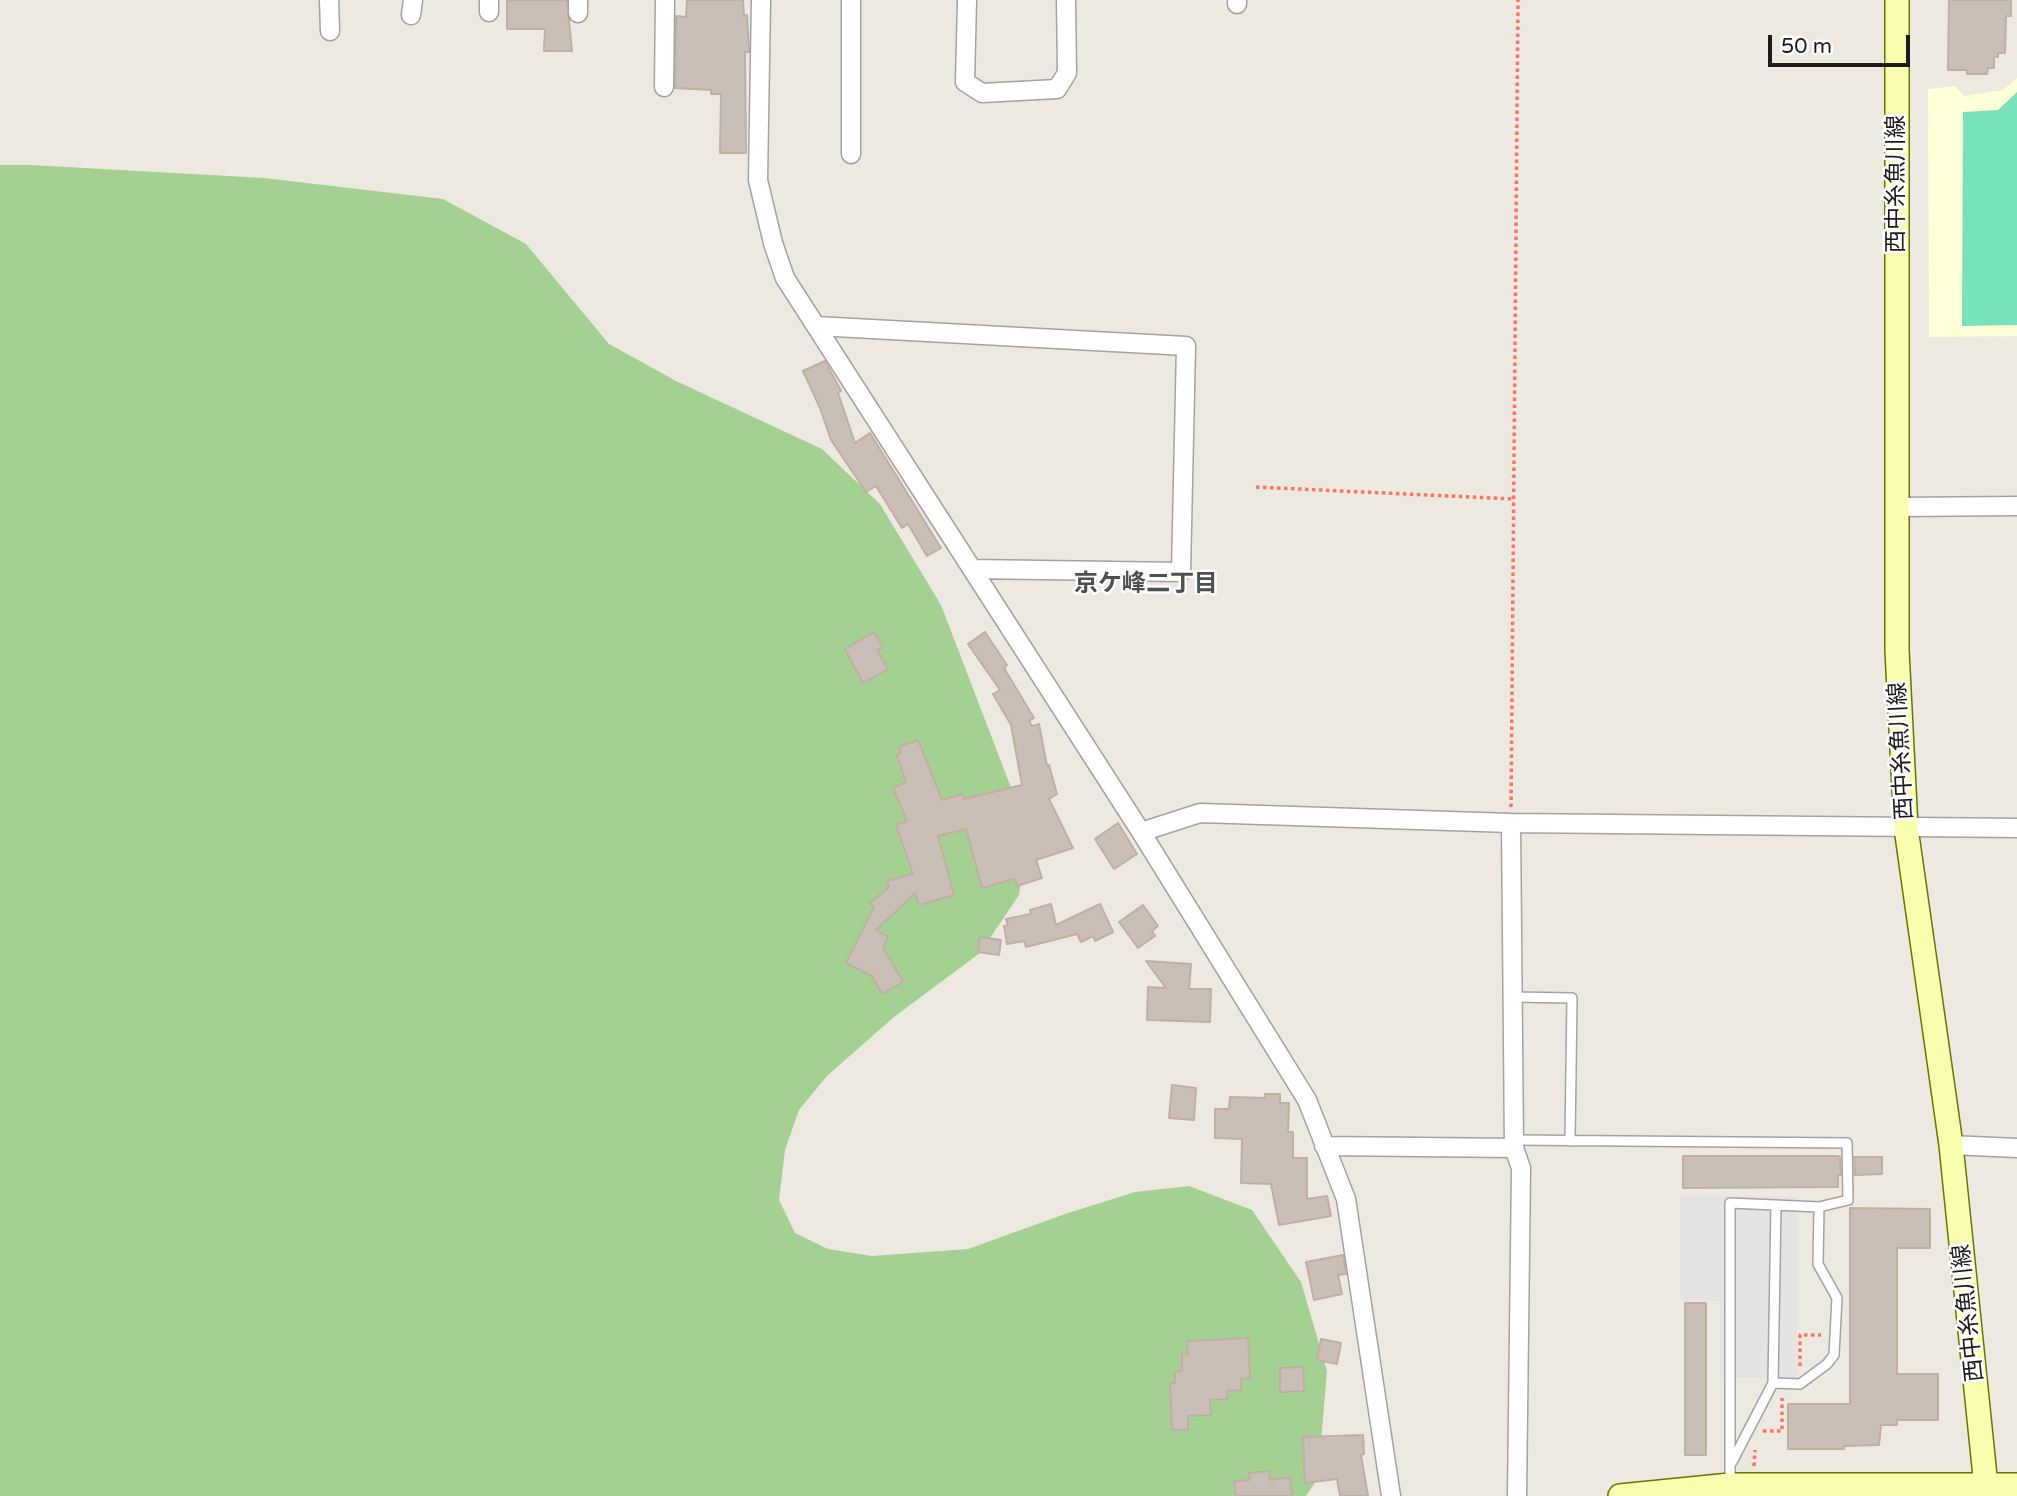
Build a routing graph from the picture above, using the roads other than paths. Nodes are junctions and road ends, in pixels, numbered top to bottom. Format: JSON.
{"nodes":[{"id":1,"x":329,"y":0,"type":"edge"},
{"id":2,"x":665,"y":0,"type":"edge"},
{"id":3,"x":761,"y":0,"type":"edge"},
{"id":4,"x":851,"y":0,"type":"edge"},
{"id":5,"x":967,"y":0,"type":"edge"},
{"id":6,"x":1066,"y":0,"type":"edge"},
{"id":7,"x":1897,"y":0,"type":"edge"},
{"id":8,"x":330,"y":31,"type":"dead end"},
{"id":9,"x":664,"y":88,"type":"dead end"},
{"id":10,"x":851,"y":153,"type":"dead end"},
{"id":11,"x":816,"y":326,"type":"junction"},
{"id":12,"x":2017,"y":506,"type":"edge"},
{"id":13,"x":1896,"y":507,"type":"junction"},
{"id":14,"x":972,"y":569,"type":"junction"},
{"id":15,"x":1511,"y":823,"type":"junction"},
{"id":16,"x":1906,"y":828,"type":"junction"},
{"id":17,"x":2017,"y":828,"type":"edge"},
{"id":18,"x":1141,"y":832,"type":"junction"},
{"id":19,"x":1512,"y":997,"type":"junction"},
{"id":20,"x":1570,"y":1141,"type":"junction"},
{"id":21,"x":1514,"y":1144,"type":"junction"},
{"id":22,"x":1951,"y":1145,"type":"junction"},
{"id":23,"x":1324,"y":1146,"type":"junction"},
{"id":24,"x":2017,"y":1147,"type":"edge"},
{"id":25,"x":1776,"y":1205,"type":"junction"},
{"id":26,"x":1819,"y":1207,"type":"junction"},
{"id":27,"x":1773,"y":1384,"type":"junction"},
{"id":28,"x":1730,"y":1476,"type":"junction"},
{"id":29,"x":2017,"y":1485,"type":"edge"},
{"id":30,"x":1987,"y":1491,"type":"edge"},
{"id":31,"x":1391,"y":1496,"type":"edge"},
{"id":32,"x":1517,"y":1496,"type":"edge"},
{"id":33,"x":1620,"y":1496,"type":"edge"}],
"edges":[{"from":1,"to":8,"type":"street"},
{"from":2,"to":9,"type":"street"},
{"from":3,"to":11,"type":"street"},
{"from":4,"to":10,"type":"street"},
{"from":5,"to":6,"type":"street"},
{"from":7,"to":13,"type":"main road","name":"西中糸魚川線"},
{"from":11,"to":14,"type":"street"},
{"from":11,"to":14,"type":"street"},
{"from":12,"to":13,"type":"street"},
{"from":13,"to":16,"type":"main road","name":"西中糸魚川線"},
{"from":14,"to":18,"type":"street"},
{"from":15,"to":16,"type":"street"},
{"from":15,"to":18,"type":"street"},
{"from":15,"to":19,"type":"street"},
{"from":16,"to":17,"type":"street"},
{"from":16,"to":22,"type":"main road","name":"西中糸魚川線"},
{"from":18,"to":23,"type":"street"},
{"from":19,"to":20,"type":"lane"},
{"from":19,"to":21,"type":"street"},
{"from":20,"to":21,"type":"lane"},
{"from":20,"to":26,"type":"lane"},
{"from":21,"to":23,"type":"street"},
{"from":21,"to":32,"type":"street"},
{"from":22,"to":24,"type":"street"},
{"from":22,"to":30,"type":"main road","name":"西中糸魚川線"},
{"from":23,"to":31,"type":"street"},
{"from":25,"to":26,"type":"lane"},
{"from":25,"to":27,"type":"lane"},
{"from":25,"to":28,"type":"lane"},
{"from":26,"to":27,"type":"lane"},
{"from":27,"to":28,"type":"lane"},
{"from":28,"to":30,"type":"main road"},
{"from":28,"to":33,"type":"main road"},
{"from":29,"to":30,"type":"main road"}]}
